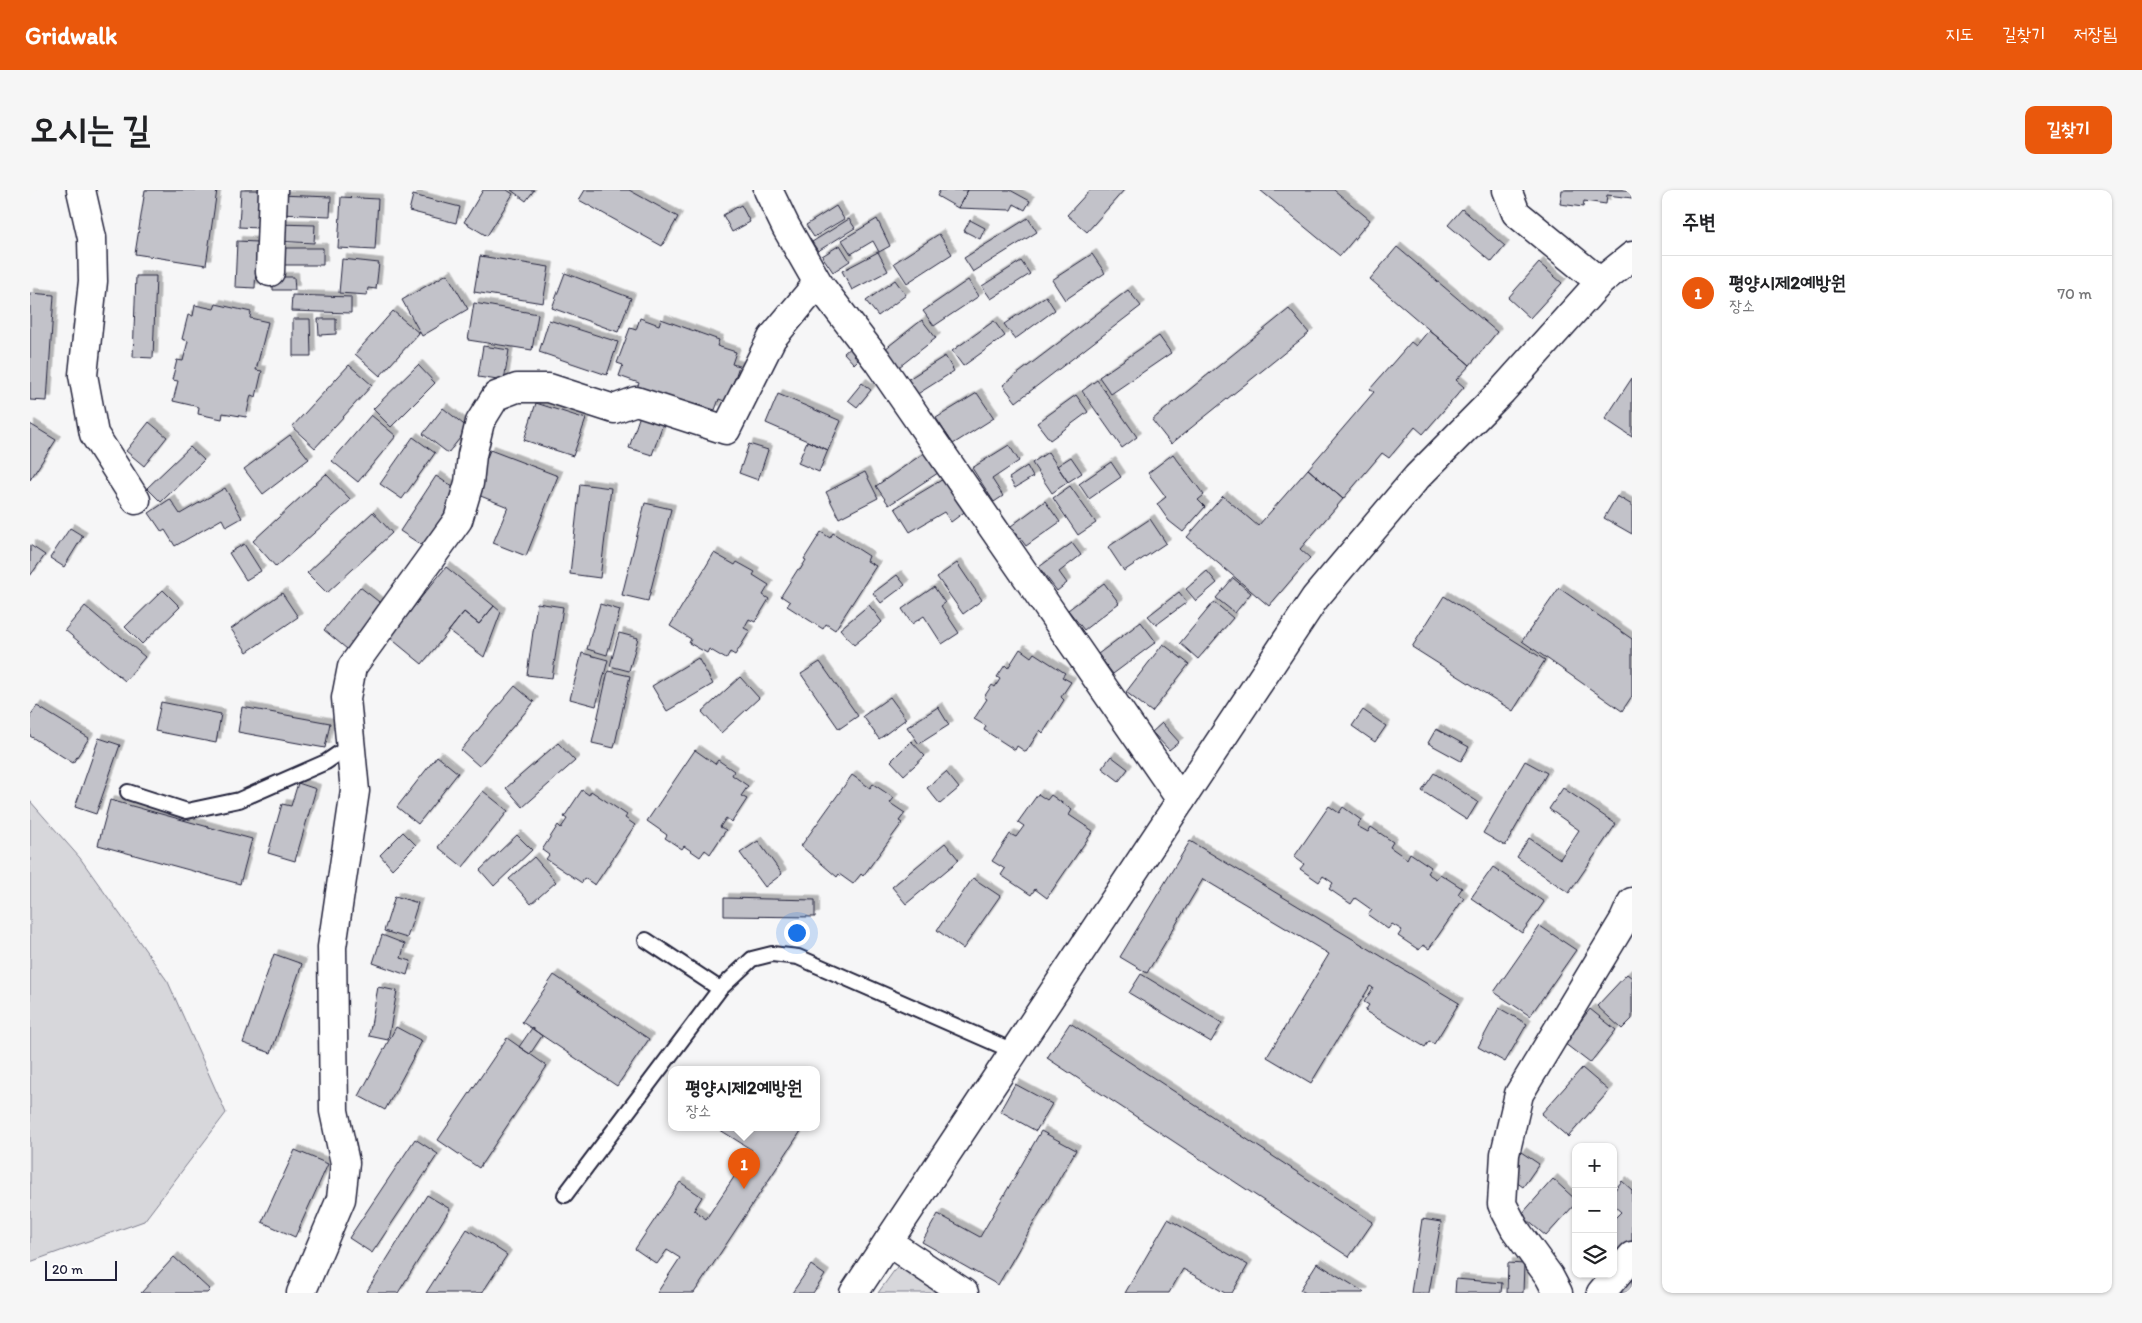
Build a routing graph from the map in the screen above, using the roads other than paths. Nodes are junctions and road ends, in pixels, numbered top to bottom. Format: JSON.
{"nodes":[{"id":1,"x":80,"y":190,"type":"edge"},
{"id":2,"x":273,"y":190,"type":"edge"},
{"id":3,"x":768,"y":190,"type":"edge"},
{"id":4,"x":1507,"y":190,"type":"edge"},
{"id":5,"x":1632,"y":256,"type":"edge"},
{"id":6,"x":270,"y":272,"type":"dead end"},
{"id":7,"x":1600,"y":282,"type":"junction"},
{"id":8,"x":818,"y":283,"type":"junction"},
{"id":9,"x":136,"y":500,"type":"dead end"},
{"id":10,"x":351,"y":745,"type":"junction"},
{"id":11,"x":128,"y":792,"type":"dead end"},
{"id":12,"x":1181,"y":800,"type":"junction"},
{"id":13,"x":1632,"y":902,"type":"edge"},
{"id":14,"x":646,"y":940,"type":"dead end"},
{"id":15,"x":720,"y":989,"type":"junction"},
{"id":16,"x":1013,"y":1051,"type":"junction"},
{"id":17,"x":565,"y":1195,"type":"dead end"},
{"id":18,"x":888,"y":1242,"type":"junction"},
{"id":19,"x":1632,"y":1256,"type":"edge"},
{"id":20,"x":301,"y":1293,"type":"edge"},
{"id":21,"x":854,"y":1293,"type":"edge"},
{"id":22,"x":964,"y":1293,"type":"edge"},
{"id":23,"x":1558,"y":1293,"type":"edge"},
{"id":24,"x":1600,"y":1293,"type":"edge"}],
"edges":[{"from":1,"to":9,"type":"street"},
{"from":2,"to":6,"type":"street"},
{"from":3,"to":8,"type":"street"},
{"from":4,"to":7,"type":"street"},
{"from":5,"to":7,"type":"street"},
{"from":7,"to":12,"type":"street"},
{"from":8,"to":10,"type":"street"},
{"from":8,"to":12,"type":"street"},
{"from":10,"to":11,"type":"lane"},
{"from":10,"to":20,"type":"street"},
{"from":12,"to":16,"type":"street"},
{"from":13,"to":23,"type":"street"},
{"from":14,"to":15,"type":"lane"},
{"from":15,"to":16,"type":"lane"},
{"from":15,"to":17,"type":"lane"},
{"from":16,"to":18,"type":"street"},
{"from":18,"to":21,"type":"street"},
{"from":18,"to":22,"type":"street"},
{"from":19,"to":24,"type":"street"}]}
